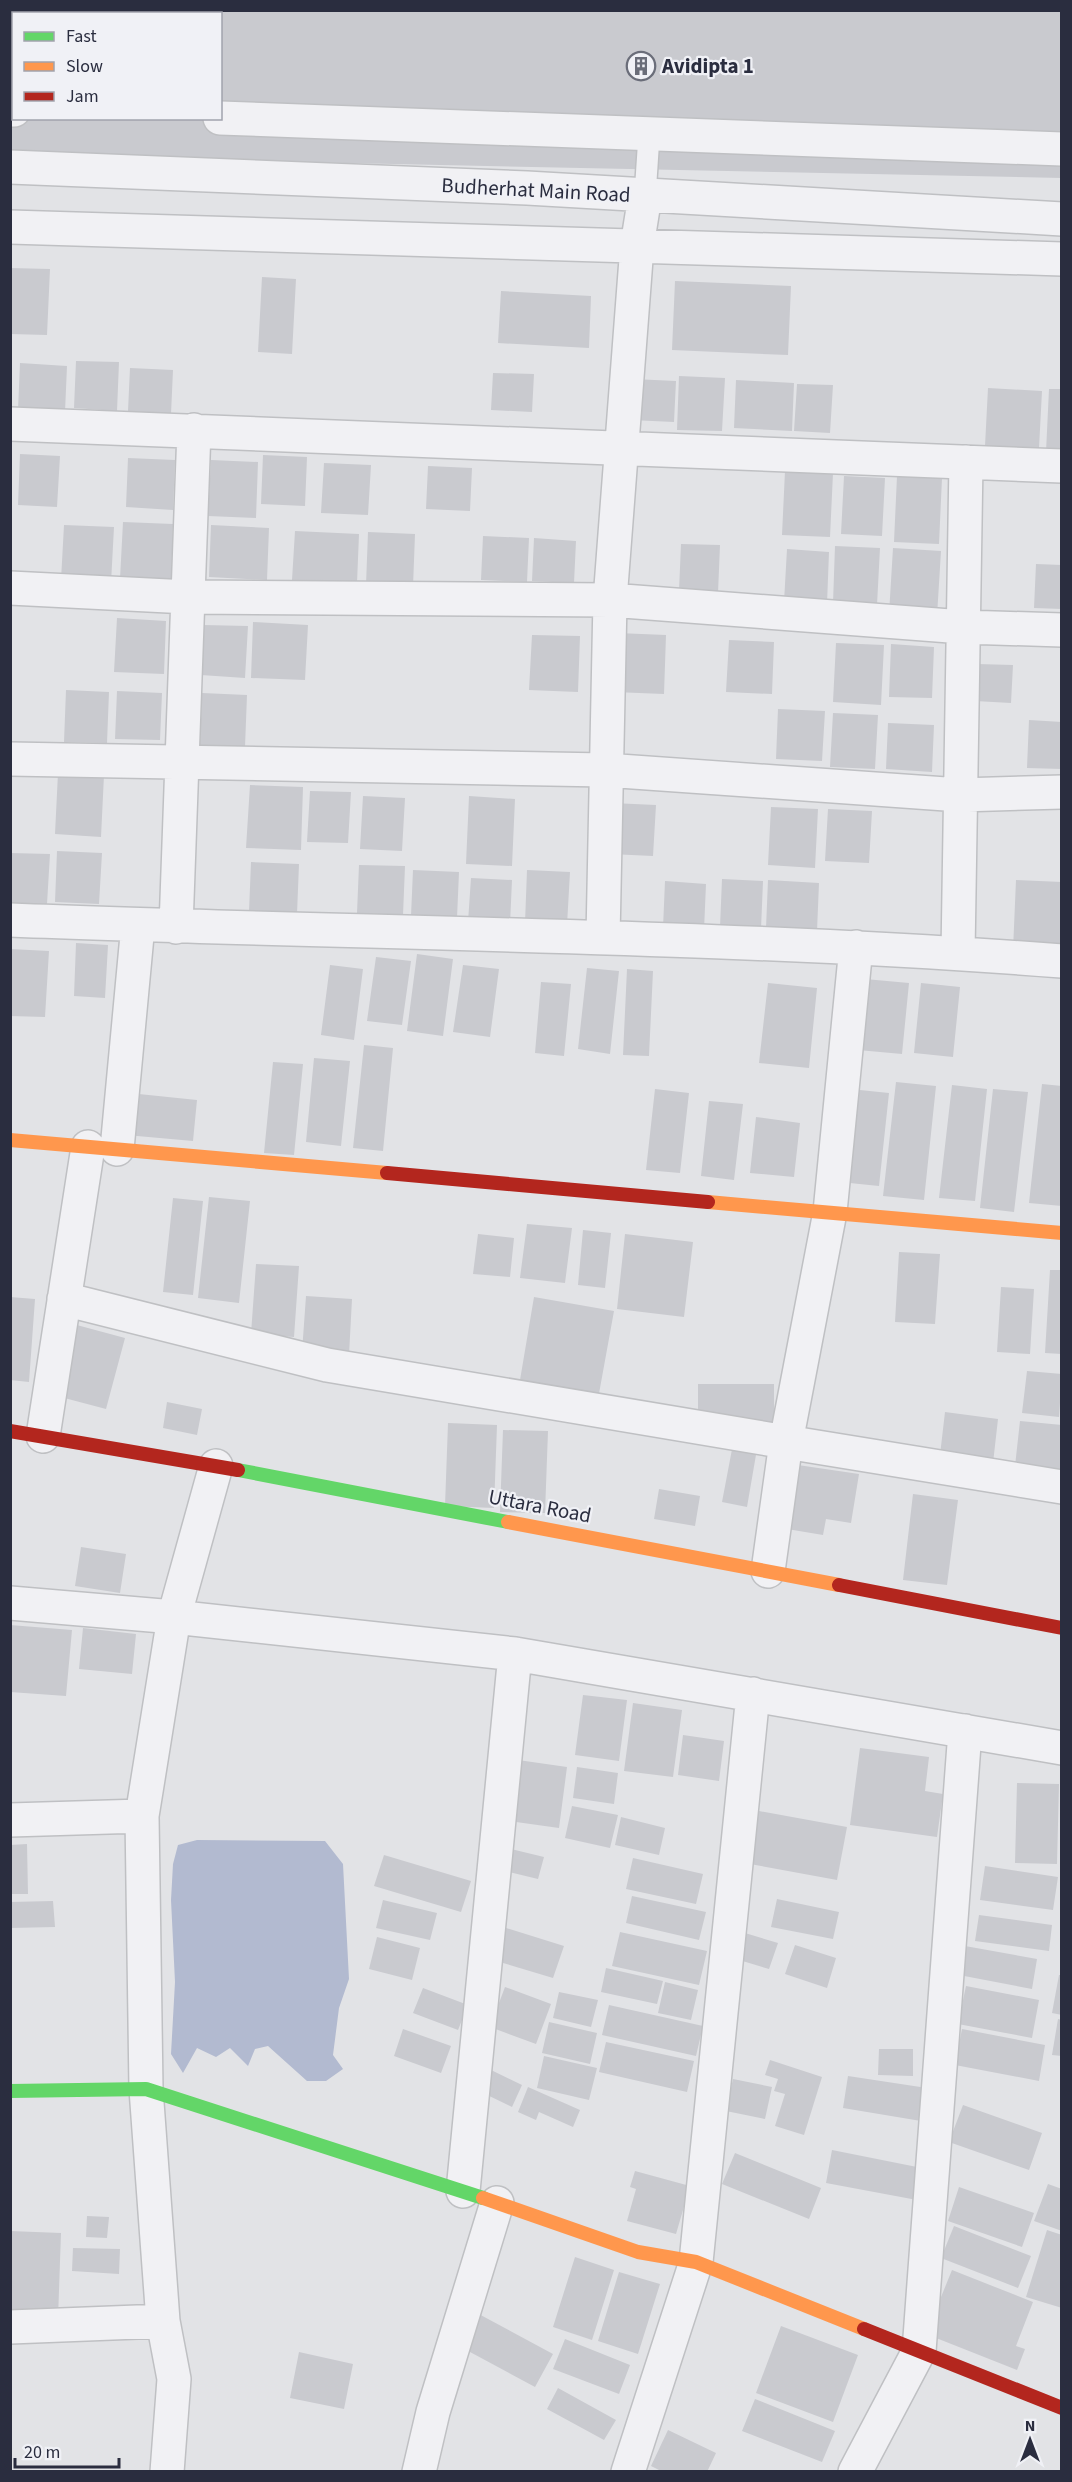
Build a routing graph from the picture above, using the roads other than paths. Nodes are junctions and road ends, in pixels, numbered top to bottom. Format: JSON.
{"nodes":[{"id":1,"x":222,"y":118,"type":"edge"},
{"id":2,"x":649,"y":135,"type":"junction"},
{"id":3,"x":1062,"y":149,"type":"edge"},
{"id":4,"x":10,"y":167,"type":"edge"},
{"id":5,"x":645,"y":196,"type":"junction"},
{"id":6,"x":1062,"y":219,"type":"edge"},
{"id":7,"x":10,"y":227,"type":"edge"},
{"id":8,"x":637,"y":246,"type":"junction"},
{"id":9,"x":1062,"y":259,"type":"edge"},
{"id":10,"x":10,"y":424,"type":"edge"},
{"id":11,"x":194,"y":430,"type":"junction"},
{"id":12,"x":620,"y":449,"type":"junction"},
{"id":13,"x":966,"y":462,"type":"junction"},
{"id":14,"x":1062,"y":466,"type":"edge"},
{"id":15,"x":10,"y":588,"type":"edge"},
{"id":16,"x":188,"y":597,"type":"junction"},
{"id":17,"x":610,"y":600,"type":"junction"},
{"id":18,"x":963,"y":627,"type":"junction"},
{"id":19,"x":1062,"y":630,"type":"edge"},
{"id":20,"x":10,"y":759,"type":"edge"},
{"id":21,"x":182,"y":762,"type":"junction"},
{"id":22,"x":605,"y":770,"type":"junction"},
{"id":23,"x":1062,"y":792,"type":"edge"},
{"id":24,"x":960,"y":795,"type":"junction"},
{"id":25,"x":10,"y":920,"type":"edge"},
{"id":26,"x":138,"y":925,"type":"junction"},
{"id":27,"x":176,"y":927,"type":"junction"},
{"id":28,"x":603,"y":937,"type":"junction"},
{"id":29,"x":856,"y":947,"type":"junction"},
{"id":30,"x":958,"y":953,"type":"junction"},
{"id":31,"x":1062,"y":961,"type":"edge"},
{"id":32,"x":10,"y":1140,"type":"edge"},
{"id":33,"x":102,"y":1148,"type":"junction"},
{"id":34,"x":830,"y":1212,"type":"junction"},
{"id":35,"x":1062,"y":1233,"type":"edge"},
{"id":36,"x":64,"y":1299,"type":"junction"},
{"id":37,"x":10,"y":1431,"type":"edge"},
{"id":38,"x":43,"y":1436,"type":"junction"},
{"id":39,"x":786,"y":1442,"type":"junction"},
{"id":40,"x":211,"y":1480,"type":"junction"},
{"id":41,"x":1062,"y":1487,"type":"edge"},
{"id":42,"x":768,"y":1572,"type":"junction"},
{"id":43,"x":10,"y":1604,"type":"edge"},
{"id":44,"x":174,"y":1617,"type":"junction"},
{"id":45,"x":1062,"y":1628,"type":"edge"},
{"id":46,"x":516,"y":1654,"type":"junction"},
{"id":47,"x":753,"y":1694,"type":"junction"},
{"id":48,"x":965,"y":1731,"type":"junction"},
{"id":49,"x":1062,"y":1748,"type":"edge"},
{"id":50,"x":142,"y":1816,"type":"junction"},
{"id":51,"x":10,"y":1820,"type":"edge"},
{"id":52,"x":147,"y":2089,"type":"junction"},
{"id":53,"x":10,"y":2091,"type":"edge"},
{"id":54,"x":463,"y":2191,"type":"junction"},
{"id":55,"x":497,"y":2203,"type":"junction"},
{"id":56,"x":696,"y":2262,"type":"junction"},
{"id":57,"x":163,"y":2321,"type":"junction"},
{"id":58,"x":10,"y":2327,"type":"edge"},
{"id":59,"x":919,"y":2351,"type":"junction"},
{"id":60,"x":1062,"y":2408,"type":"edge"},
{"id":61,"x":166,"y":2472,"type":"edge"},
{"id":62,"x":419,"y":2472,"type":"edge"},
{"id":63,"x":628,"y":2472,"type":"edge"},
{"id":64,"x":855,"y":2472,"type":"edge"}],
"edges":[{"from":1,"to":2,"type":"street"},
{"from":2,"to":3,"type":"street"},
{"from":2,"to":5,"type":"lane"},
{"from":4,"to":5,"type":"street","name":"Budherhat Main Road"},
{"from":5,"to":6,"type":"street","name":"Budherhat Main Road"},
{"from":5,"to":8,"type":"street"},
{"from":7,"to":8,"type":"street"},
{"from":8,"to":9,"type":"street"},
{"from":8,"to":12,"type":"street"},
{"from":10,"to":11,"type":"street"},
{"from":11,"to":12,"type":"street"},
{"from":11,"to":16,"type":"street"},
{"from":12,"to":13,"type":"street"},
{"from":12,"to":17,"type":"street"},
{"from":13,"to":14,"type":"street"},
{"from":13,"to":18,"type":"street"},
{"from":15,"to":16,"type":"street"},
{"from":16,"to":17,"type":"street"},
{"from":16,"to":21,"type":"street"},
{"from":17,"to":18,"type":"street"},
{"from":17,"to":22,"type":"street"},
{"from":18,"to":19,"type":"street"},
{"from":18,"to":24,"type":"street"},
{"from":20,"to":21,"type":"street"},
{"from":21,"to":22,"type":"street"},
{"from":21,"to":27,"type":"street"},
{"from":22,"to":24,"type":"street"},
{"from":22,"to":28,"type":"street"},
{"from":23,"to":24,"type":"street"},
{"from":24,"to":30,"type":"street"},
{"from":25,"to":26,"type":"street"},
{"from":26,"to":27,"type":"street"},
{"from":26,"to":33,"type":"street"},
{"from":27,"to":28,"type":"street"},
{"from":28,"to":29,"type":"street"},
{"from":29,"to":30,"type":"street"},
{"from":29,"to":34,"type":"street"},
{"from":30,"to":31,"type":"street"},
{"from":32,"to":33,"type":"street"},
{"from":33,"to":34,"type":"street"},
{"from":33,"to":36,"type":"street"},
{"from":34,"to":35,"type":"street"},
{"from":34,"to":39,"type":"street"},
{"from":36,"to":38,"type":"street"},
{"from":36,"to":39,"type":"street"},
{"from":37,"to":38,"type":"street","name":"Uttara Road"},
{"from":38,"to":40,"type":"street","name":"Uttara Road"},
{"from":39,"to":41,"type":"street"},
{"from":39,"to":42,"type":"street"},
{"from":40,"to":42,"type":"street","name":"Uttara Road"},
{"from":40,"to":44,"type":"street"},
{"from":42,"to":45,"type":"street","name":"Uttara Road"},
{"from":43,"to":44,"type":"street"},
{"from":44,"to":46,"type":"street"},
{"from":44,"to":50,"type":"street"},
{"from":46,"to":47,"type":"street"},
{"from":46,"to":54,"type":"street"},
{"from":47,"to":48,"type":"street"},
{"from":47,"to":56,"type":"street"},
{"from":48,"to":49,"type":"street"},
{"from":48,"to":59,"type":"street"},
{"from":50,"to":51,"type":"street"},
{"from":50,"to":52,"type":"street"},
{"from":52,"to":53,"type":"street"},
{"from":52,"to":54,"type":"street"},
{"from":52,"to":57,"type":"street"},
{"from":54,"to":55,"type":"street"},
{"from":55,"to":56,"type":"street"},
{"from":55,"to":62,"type":"street"},
{"from":56,"to":59,"type":"street"},
{"from":56,"to":63,"type":"street"},
{"from":57,"to":58,"type":"street"},
{"from":57,"to":61,"type":"street"},
{"from":59,"to":60,"type":"street"},
{"from":59,"to":64,"type":"street"}]}
